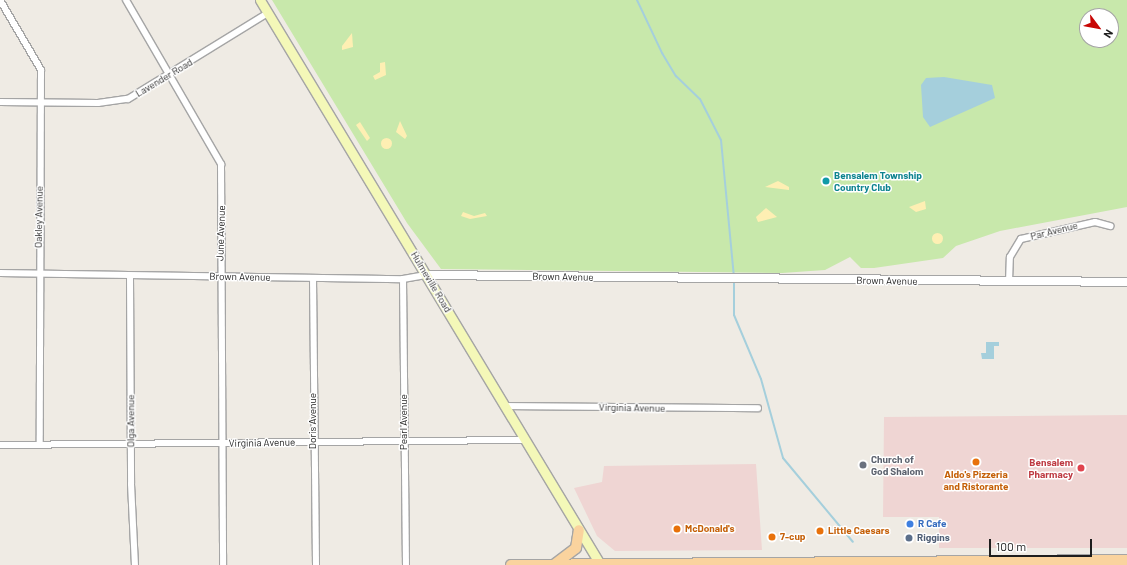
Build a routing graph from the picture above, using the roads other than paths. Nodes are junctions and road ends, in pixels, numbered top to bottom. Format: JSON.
{"nodes":[{"id":1,"x":0,"y":0,"type":"edge"},
{"id":2,"x":126,"y":0,"type":"edge"},
{"id":3,"x":260,"y":0,"type":"edge"},
{"id":4,"x":268,"y":13,"type":"junction"},
{"id":5,"x":170,"y":74,"type":"junction"},
{"id":6,"x":0,"y":102,"type":"edge"},
{"id":7,"x":41,"y":102,"type":"junction"},
{"id":8,"x":1110,"y":226,"type":"dead end"},
{"id":9,"x":0,"y":274,"type":"edge"},
{"id":10,"x":38,"y":274,"type":"junction"},
{"id":11,"x":426,"y":275,"type":"junction"},
{"id":12,"x":130,"y":276,"type":"junction"},
{"id":13,"x":220,"y":277,"type":"junction"},
{"id":14,"x":313,"y":278,"type":"junction"},
{"id":15,"x":403,"y":280,"type":"junction"},
{"id":16,"x":1009,"y":282,"type":"junction"},
{"id":17,"x":1127,"y":282,"type":"edge"},
{"id":18,"x":505,"y":406,"type":"junction"},
{"id":19,"x":758,"y":408,"type":"dead end"},
{"id":20,"x":524,"y":440,"type":"junction"},
{"id":21,"x":404,"y":441,"type":"junction"},
{"id":22,"x":313,"y":443,"type":"junction"},
{"id":23,"x":40,"y":444,"type":"junction"},
{"id":24,"x":132,"y":444,"type":"junction"},
{"id":25,"x":223,"y":444,"type":"junction"},
{"id":26,"x":0,"y":445,"type":"edge"},
{"id":27,"x":579,"y":530,"type":"junction"},
{"id":28,"x":1127,"y":560,"type":"edge"},
{"id":29,"x":985,"y":563,"type":"edge"},
{"id":30,"x":554,"y":564,"type":"edge"},
{"id":31,"x":647,"y":564,"type":"edge"},
{"id":32,"x":135,"y":565,"type":"edge"},
{"id":33,"x":223,"y":565,"type":"edge"},
{"id":34,"x":316,"y":565,"type":"edge"},
{"id":35,"x":406,"y":565,"type":"edge"},
{"id":36,"x":511,"y":565,"type":"edge"},
{"id":37,"x":600,"y":565,"type":"edge"}],
"edges":[{"from":1,"to":7,"type":"street","name":"Oakley Avenue"},
{"from":2,"to":5,"type":"street","name":"June Avenue"},
{"from":3,"to":4,"type":"main road","name":"Hulmeville Road"},
{"from":4,"to":5,"type":"street","name":"Lavender Road"},
{"from":4,"to":11,"type":"main road","name":"Hulmeville Road"},
{"from":5,"to":7,"type":"street","name":"Lavender Road"},
{"from":5,"to":13,"type":"street","name":"June Avenue"},
{"from":6,"to":7,"type":"street","name":"Lavender Road"},
{"from":7,"to":10,"type":"street","name":"Oakley Avenue"},
{"from":8,"to":16,"type":"street","name":"Par Avenue"},
{"from":9,"to":10,"type":"street","name":"Brown Avenue"},
{"from":10,"to":12,"type":"street","name":"Brown Avenue"},
{"from":10,"to":23,"type":"street","name":"Oakley Avenue"},
{"from":11,"to":15,"type":"street","name":"Brown Avenue"},
{"from":11,"to":16,"type":"street","name":"Brown Avenue"},
{"from":11,"to":18,"type":"main road","name":"Hulmeville Road"},
{"from":12,"to":13,"type":"street","name":"Brown Avenue"},
{"from":12,"to":24,"type":"street","name":"Olga Avenue"},
{"from":13,"to":14,"type":"street","name":"Brown Avenue"},
{"from":13,"to":25,"type":"street","name":"June Avenue"},
{"from":14,"to":15,"type":"street","name":"Brown Avenue"},
{"from":14,"to":22,"type":"street","name":"Doris Avenue"},
{"from":15,"to":21,"type":"street","name":"Pearl Avenue"},
{"from":16,"to":17,"type":"street","name":"Brown Avenue"},
{"from":18,"to":19,"type":"street","name":"Virginia Avenue"},
{"from":18,"to":20,"type":"main road","name":"Hulmeville Road"},
{"from":20,"to":21,"type":"street","name":"Virginia Avenue"},
{"from":20,"to":27,"type":"main road","name":"Hulmeville Road"},
{"from":21,"to":22,"type":"street","name":"Virginia Avenue"},
{"from":21,"to":35,"type":"street","name":"Pearl Avenue"},
{"from":22,"to":25,"type":"street","name":"Virginia Avenue"},
{"from":22,"to":34,"type":"street","name":"Doris Avenue"},
{"from":23,"to":24,"type":"street","name":"Virginia Avenue"},
{"from":23,"to":26,"type":"street","name":"Virginia Avenue"},
{"from":24,"to":25,"type":"street","name":"Virginia Avenue"},
{"from":24,"to":32,"type":"street","name":"Olga Avenue"},
{"from":25,"to":33,"type":"street","name":"June Avenue"},
{"from":27,"to":30,"type":"main road"},
{"from":27,"to":37,"type":"main road","name":"Hulmeville Road"},
{"from":28,"to":29,"type":"main road"},
{"from":29,"to":31,"type":"main road"},
{"from":30,"to":36,"type":"main road"},
{"from":30,"to":37,"type":"main road"},
{"from":31,"to":37,"type":"main road"}]}
